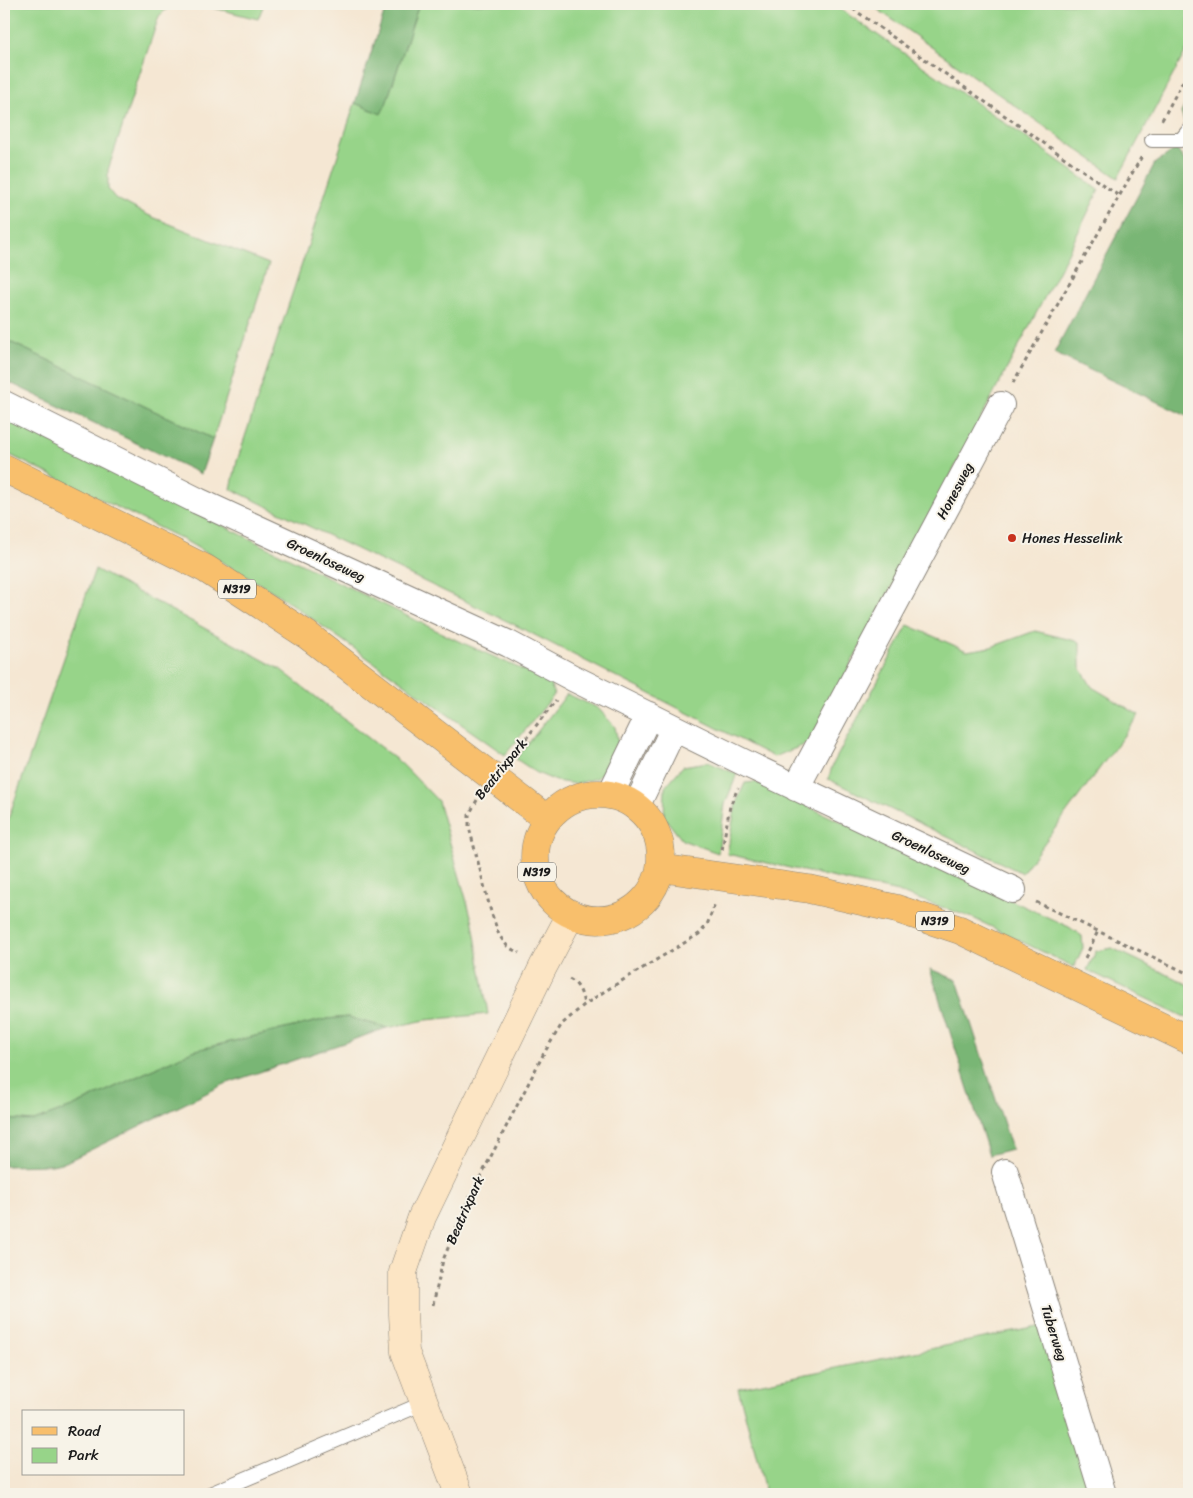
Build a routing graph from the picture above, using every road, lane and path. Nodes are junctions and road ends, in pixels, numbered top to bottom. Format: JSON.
{"nodes":[{"id":1,"x":846,"y":4,"type":"edge"},
{"id":2,"x":1189,"y":130,"type":"edge"},
{"id":3,"x":1152,"y":140,"type":"dead end"},
{"id":4,"x":4,"y":404,"type":"edge"},
{"id":5,"x":1001,"y":405,"type":"joint"},
{"id":6,"x":4,"y":468,"type":"edge"},
{"id":7,"x":573,"y":678,"type":"junction"},
{"id":8,"x":649,"y":715,"type":"junction"},
{"id":9,"x":674,"y":728,"type":"junction"},
{"id":10,"x":495,"y":779,"type":"junction"},
{"id":11,"x":796,"y":788,"type":"junction"},
{"id":12,"x":610,"y":795,"type":"junction"},
{"id":13,"x":636,"y":807,"type":"junction"},
{"id":14,"x":547,"y":819,"type":"junction"},
{"id":15,"x":660,"y":868,"type":"junction"},
{"id":16,"x":1013,"y":890,"type":"joint"},
{"id":17,"x":571,"y":914,"type":"junction"},
{"id":18,"x":543,"y":967,"type":"junction"},
{"id":19,"x":1189,"y":974,"type":"edge"},
{"id":20,"x":1189,"y":1040,"type":"edge"},
{"id":21,"x":1005,"y":1172,"type":"dead end"},
{"id":22,"x":433,"y":1309,"type":"dead end"},
{"id":23,"x":424,"y":1403,"type":"junction"},
{"id":24,"x":210,"y":1494,"type":"edge"},
{"id":25,"x":459,"y":1494,"type":"edge"},
{"id":26,"x":1103,"y":1494,"type":"edge"}],
"edges":[{"from":1,"to":5,"type":"path"},
{"from":2,"to":3,"type":"lane"},
{"from":4,"to":7,"type":"street","name":"Groenloseweg"},
{"from":5,"to":11,"type":"street","name":"Honesweg"},
{"from":6,"to":10,"type":"main road","number":"N319"},
{"from":7,"to":8,"type":"street","name":"Groenloseweg"},
{"from":7,"to":10,"type":"path","name":"Beatrixpark"},
{"from":8,"to":9,"type":"street","name":"Groenloseweg"},
{"from":8,"to":12,"type":"street"},
{"from":9,"to":11,"type":"street","name":"Groenloseweg"},
{"from":9,"to":13,"type":"street"},
{"from":10,"to":14,"type":"main road","number":"N319"},
{"from":10,"to":18,"type":"path","name":"Beatrixpark"},
{"from":11,"to":16,"type":"street","name":"Groenloseweg"},
{"from":12,"to":13,"type":"main road","number":"N319"},
{"from":12,"to":14,"type":"main road","number":"N319"},
{"from":13,"to":15,"type":"main road","number":"N319"},
{"from":14,"to":17,"type":"main road","number":"N319"},
{"from":15,"to":17,"type":"main road","number":"N319"},
{"from":15,"to":20,"type":"main road","number":"N319"},
{"from":16,"to":19,"type":"path"},
{"from":17,"to":18,"type":"street"},
{"from":18,"to":22,"type":"path","name":"Beatrixpark"},
{"from":18,"to":23,"type":"street"},
{"from":21,"to":26,"type":"street","name":"Tuberweg"},
{"from":23,"to":24,"type":"lane"},
{"from":23,"to":25,"type":"street"}]}
